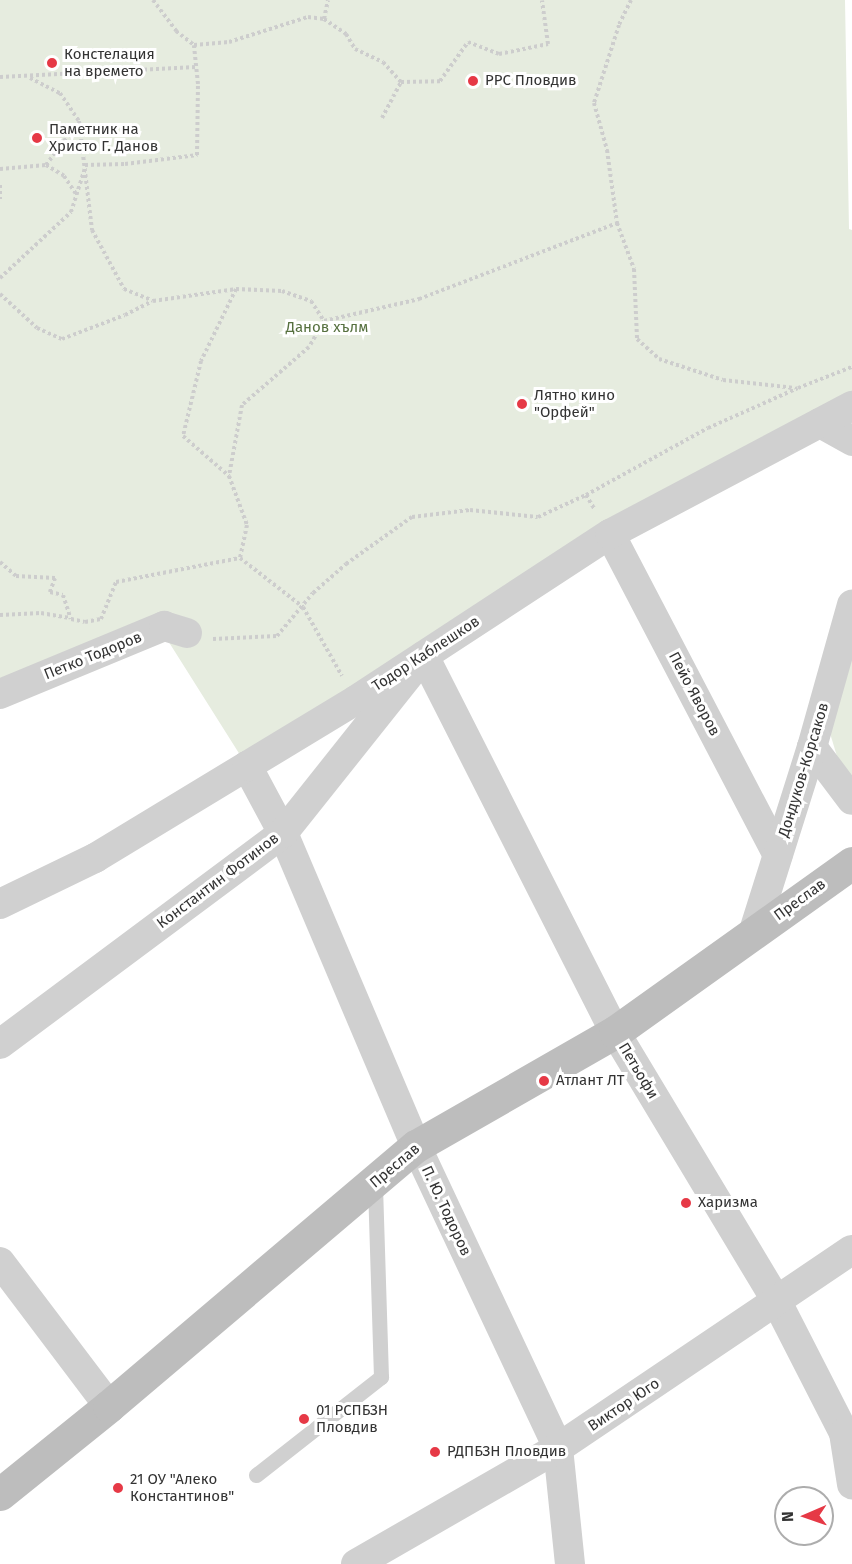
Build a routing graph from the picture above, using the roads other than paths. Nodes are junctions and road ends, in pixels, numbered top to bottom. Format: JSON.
{"nodes":[{"id":1,"x":852,"y":406,"type":"edge"},
{"id":2,"x":820,"y":423,"type":"junction"},
{"id":3,"x":852,"y":441,"type":"edge"},
{"id":4,"x":610,"y":534,"type":"junction"},
{"id":5,"x":852,"y":605,"type":"edge"},
{"id":6,"x":187,"y":633,"type":"road end"},
{"id":7,"x":424,"y":656,"type":"junction"},
{"id":8,"x":0,"y":694,"type":"edge"},
{"id":9,"x":812,"y":747,"type":"junction"},
{"id":10,"x":247,"y":766,"type":"junction"},
{"id":11,"x":852,"y":800,"type":"edge"},
{"id":12,"x":283,"y":833,"type":"junction"},
{"id":13,"x":778,"y":855,"type":"junction"},
{"id":14,"x":852,"y":863,"type":"edge"},
{"id":15,"x":0,"y":904,"type":"edge"},
{"id":16,"x":753,"y":934,"type":"junction"},
{"id":17,"x":615,"y":1032,"type":"junction"},
{"id":18,"x":0,"y":1044,"type":"edge"},
{"id":19,"x":416,"y":1146,"type":"junction"},
{"id":20,"x":375,"y":1182,"type":"junction"},
{"id":21,"x":852,"y":1251,"type":"edge"},
{"id":22,"x":0,"y":1262,"type":"edge"},
{"id":23,"x":777,"y":1302,"type":"junction"},
{"id":24,"x":109,"y":1406,"type":"junction"},
{"id":25,"x":558,"y":1448,"type":"junction"},
{"id":26,"x":256,"y":1475,"type":"dead end"},
{"id":27,"x":852,"y":1484,"type":"edge"},
{"id":28,"x":0,"y":1494,"type":"edge"},
{"id":29,"x":356,"y":1564,"type":"edge"},
{"id":30,"x":570,"y":1564,"type":"edge"}],
"edges":[{"from":1,"to":2,"type":"street","name":"Тодор Каблешков"},
{"from":2,"to":3,"type":"street"},
{"from":2,"to":4,"type":"street","name":"Тодор Каблешков"},
{"from":4,"to":7,"type":"street","name":"Тодор Каблешков"},
{"from":4,"to":13,"type":"street","name":"Пейо Яворов"},
{"from":5,"to":9,"type":"street","name":"Дондуков-Корсаков"},
{"from":6,"to":8,"type":"street","name":"Петко Тодоров"},
{"from":7,"to":10,"type":"street","name":"Тодор Каблешков"},
{"from":7,"to":12,"type":"street","name":"Константин Фотинов"},
{"from":7,"to":17,"type":"street","name":"Петьофи"},
{"from":9,"to":11,"type":"street"},
{"from":9,"to":13,"type":"street","name":"Дондуков-Корсаков"},
{"from":10,"to":12,"type":"street","name":"П. Ю. Тодоров"},
{"from":10,"to":15,"type":"street","name":"Тодор Каблешков"},
{"from":12,"to":18,"type":"street","name":"Константин Фотинов"},
{"from":12,"to":19,"type":"street","name":"П. Ю. Тодоров"},
{"from":13,"to":16,"type":"street","name":"Дондуков-Корсаков"},
{"from":14,"to":16,"type":"street","name":"Преслав"},
{"from":16,"to":17,"type":"street","name":"Преслав"},
{"from":17,"to":19,"type":"street","name":"Преслав"},
{"from":17,"to":23,"type":"street","name":"Петьофи"},
{"from":19,"to":20,"type":"street","name":"Преслав"},
{"from":19,"to":25,"type":"street","name":"П. Ю. Тодоров"},
{"from":20,"to":24,"type":"street","name":"Преслав"},
{"from":20,"to":26,"type":"lane"},
{"from":21,"to":23,"type":"street","name":"Виктор Юго"},
{"from":22,"to":24,"type":"street"},
{"from":23,"to":25,"type":"street","name":"Виктор Юго"},
{"from":23,"to":27,"type":"street","name":"Петьофи"},
{"from":24,"to":28,"type":"street","name":"Преслав"},
{"from":25,"to":29,"type":"street","name":"Виктор Юго"},
{"from":25,"to":30,"type":"street","name":"П. Ю. Тодоров"}]}
